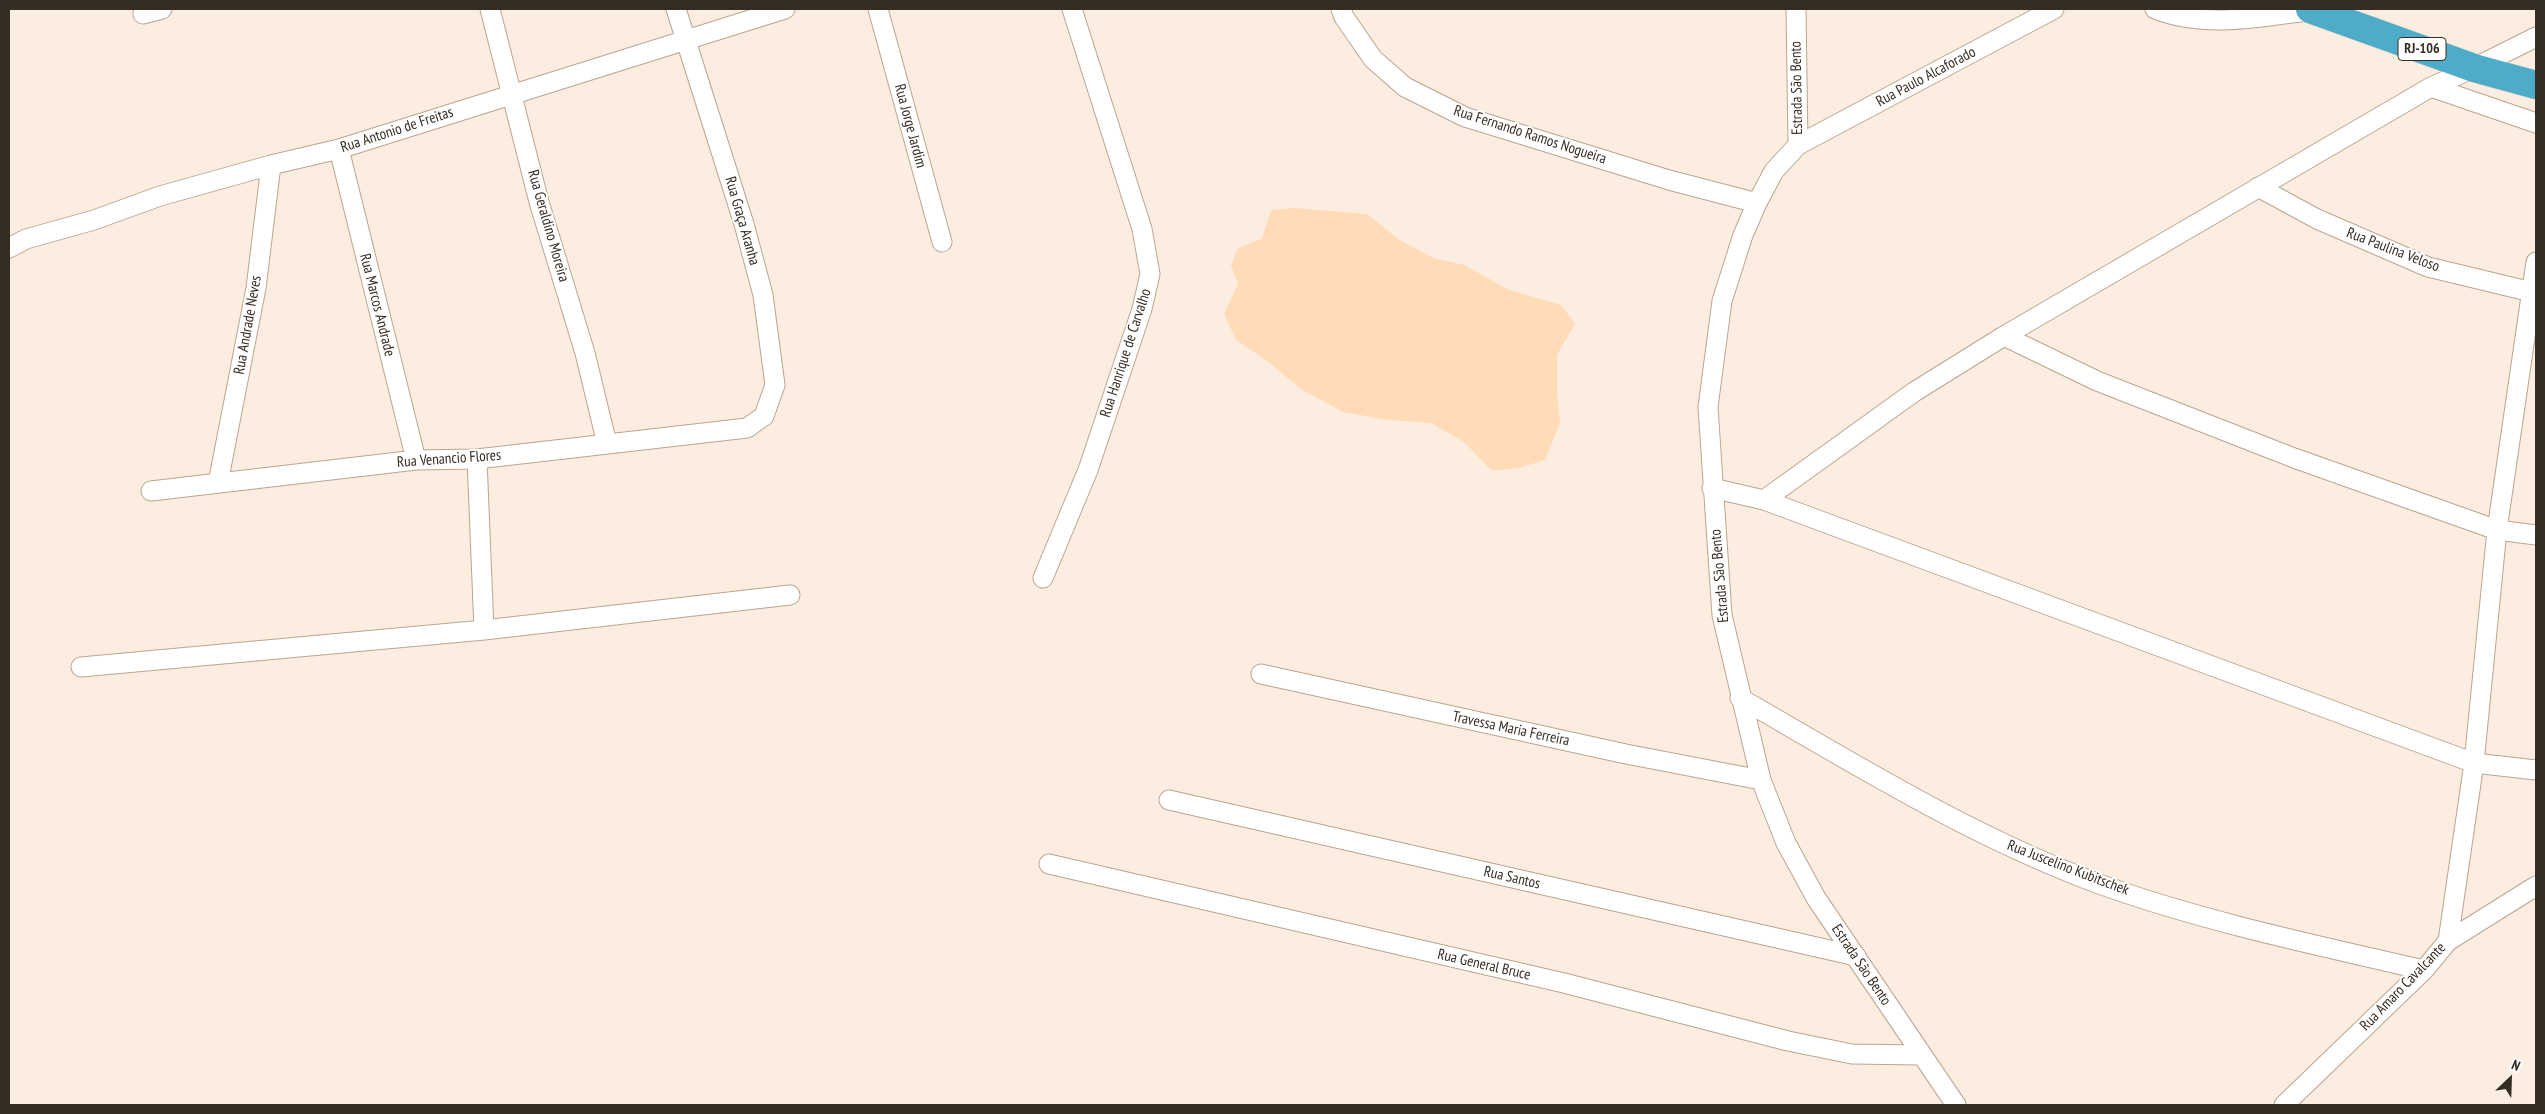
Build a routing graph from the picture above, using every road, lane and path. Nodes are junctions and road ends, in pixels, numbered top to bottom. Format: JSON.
{"nodes":[{"id":1,"x":162,"y":9,"type":"edge"},
{"id":2,"x":490,"y":9,"type":"edge"},
{"id":3,"x":676,"y":9,"type":"edge"},
{"id":4,"x":785,"y":9,"type":"edge"},
{"id":5,"x":878,"y":9,"type":"edge"},
{"id":6,"x":1072,"y":9,"type":"edge"},
{"id":7,"x":1340,"y":9,"type":"edge"},
{"id":8,"x":1796,"y":9,"type":"edge"},
{"id":9,"x":2054,"y":9,"type":"edge"},
{"id":10,"x":2154,"y":9,"type":"edge"},
{"id":11,"x":2312,"y":10,"type":"edge"},
{"id":12,"x":143,"y":14,"type":"dead end"},
{"id":13,"x":2536,"y":37,"type":"edge"},
{"id":14,"x":686,"y":42,"type":"junction"},
{"id":15,"x":2474,"y":68,"type":"junction"},
{"id":16,"x":2536,"y":85,"type":"edge"},
{"id":17,"x":2431,"y":86,"type":"junction"},
{"id":18,"x":513,"y":93,"type":"junction"},
{"id":19,"x":2536,"y":123,"type":"edge"},
{"id":20,"x":1798,"y":146,"type":"junction"},
{"id":21,"x":338,"y":149,"type":"junction"},
{"id":22,"x":270,"y":165,"type":"junction"},
{"id":23,"x":2258,"y":188,"type":"junction"},
{"id":24,"x":1756,"y":203,"type":"junction"},
{"id":25,"x":942,"y":242,"type":"dead end"},
{"id":26,"x":9,"y":248,"type":"edge"},
{"id":27,"x":2536,"y":262,"type":"edge"},
{"id":28,"x":2534,"y":292,"type":"edge"},
{"id":29,"x":2004,"y":336,"type":"junction"},
{"id":30,"x":747,"y":428,"type":"joint"},
{"id":31,"x":607,"y":444,"type":"junction"},
{"id":32,"x":476,"y":459,"type":"junction"},
{"id":33,"x":416,"y":460,"type":"junction"},
{"id":34,"x":218,"y":484,"type":"junction"},
{"id":35,"x":1712,"y":488,"type":"junction"},
{"id":36,"x":151,"y":491,"type":"dead end"},
{"id":37,"x":1764,"y":500,"type":"junction"},
{"id":38,"x":2497,"y":530,"type":"junction"},
{"id":39,"x":2536,"y":535,"type":"edge"},
{"id":40,"x":1043,"y":578,"type":"dead end"},
{"id":41,"x":790,"y":595,"type":"dead end"},
{"id":42,"x":484,"y":630,"type":"junction"},
{"id":43,"x":81,"y":667,"type":"dead end"},
{"id":44,"x":1261,"y":674,"type":"dead end"},
{"id":45,"x":1740,"y":698,"type":"junction"},
{"id":46,"x":2474,"y":763,"type":"junction"},
{"id":47,"x":2536,"y":770,"type":"edge"},
{"id":48,"x":1761,"y":780,"type":"junction"},
{"id":49,"x":1169,"y":800,"type":"dead end"},
{"id":50,"x":1049,"y":864,"type":"dead end"},
{"id":51,"x":2536,"y":886,"type":"edge"},
{"id":52,"x":2448,"y":941,"type":"junction"},
{"id":53,"x":1856,"y":956,"type":"junction"},
{"id":54,"x":2424,"y":970,"type":"junction"},
{"id":55,"x":1921,"y":1055,"type":"junction"},
{"id":56,"x":1956,"y":1105,"type":"edge"},
{"id":57,"x":2284,"y":1105,"type":"edge"}],
"edges":[{"from":1,"to":12,"type":"street"},
{"from":2,"to":18,"type":"street","name":"Rua Geraldino Moreira"},
{"from":3,"to":14,"type":"street","name":"Rua Graça Aranha"},
{"from":4,"to":14,"type":"street","name":"Rua Antonio de Freitas"},
{"from":5,"to":25,"type":"street","name":"Rua Jorge Jardim"},
{"from":6,"to":40,"type":"street","name":"Rua Hanrique de Carvalho"},
{"from":7,"to":24,"type":"street","name":"Rua Fernando Ramos Nogueira"},
{"from":8,"to":20,"type":"street","name":"Estrada São Bento"},
{"from":9,"to":20,"type":"street","name":"Rua Paulo Alcaforado"},
{"from":10,"to":11,"type":"street"},
{"from":11,"to":15,"type":"highway","number":"RJ-106"},
{"from":13,"to":15,"type":"street"},
{"from":14,"to":18,"type":"street","name":"Rua Antonio de Freitas"},
{"from":14,"to":30,"type":"street","name":"Rua Graça Aranha"},
{"from":15,"to":16,"type":"highway","number":"RJ-106"},
{"from":15,"to":17,"type":"street"},
{"from":17,"to":19,"type":"street"},
{"from":17,"to":23,"type":"street"},
{"from":18,"to":21,"type":"street","name":"Rua Antonio de Freitas"},
{"from":18,"to":31,"type":"street","name":"Rua Geraldino Moreira"},
{"from":20,"to":24,"type":"street","name":"Estrada São Bento"},
{"from":21,"to":22,"type":"street","name":"Rua Antonio de Freitas"},
{"from":21,"to":33,"type":"street","name":"Rua Marcos Andrade"},
{"from":22,"to":26,"type":"street","name":"Rua Antonio de Freitas"},
{"from":22,"to":34,"type":"street","name":"Rua Andrade Neves"},
{"from":23,"to":28,"type":"street","name":"Rua Paulina Veloso"},
{"from":23,"to":29,"type":"street"},
{"from":24,"to":35,"type":"street","name":"Estrada São Bento"},
{"from":27,"to":28,"type":"street"},
{"from":28,"to":38,"type":"street"},
{"from":29,"to":37,"type":"street"},
{"from":29,"to":38,"type":"street"},
{"from":30,"to":31,"type":"street","name":"Rua Venancio Flores"},
{"from":31,"to":32,"type":"street","name":"Rua Venancio Flores"},
{"from":32,"to":33,"type":"street","name":"Rua Venancio Flores"},
{"from":32,"to":42,"type":"street"},
{"from":33,"to":34,"type":"street","name":"Rua Venancio Flores"},
{"from":34,"to":36,"type":"street","name":"Rua Venancio Flores"},
{"from":35,"to":37,"type":"street"},
{"from":35,"to":45,"type":"street","name":"Estrada São Bento"},
{"from":37,"to":46,"type":"street"},
{"from":38,"to":39,"type":"street"},
{"from":38,"to":46,"type":"street"},
{"from":41,"to":42,"type":"street"},
{"from":42,"to":43,"type":"street"},
{"from":44,"to":48,"type":"street","name":"Travessa Maria Ferreira"},
{"from":45,"to":48,"type":"street","name":"Estrada São Bento"},
{"from":45,"to":54,"type":"street","name":"Rua Juscelino Kubitschek"},
{"from":46,"to":47,"type":"street"},
{"from":46,"to":52,"type":"street"},
{"from":48,"to":53,"type":"street","name":"Estrada São Bento"},
{"from":49,"to":53,"type":"street","name":"Rua Santos"},
{"from":50,"to":55,"type":"street","name":"Rua General Bruce"},
{"from":51,"to":52,"type":"street","name":"Rua Amaro Cavalcante"},
{"from":52,"to":54,"type":"street","name":"Rua Amaro Cavalcante"},
{"from":53,"to":55,"type":"street","name":"Estrada São Bento"},
{"from":54,"to":57,"type":"street","name":"Rua Amaro Cavalcante"},
{"from":55,"to":56,"type":"street","name":"Estrada São Bento"}]}
